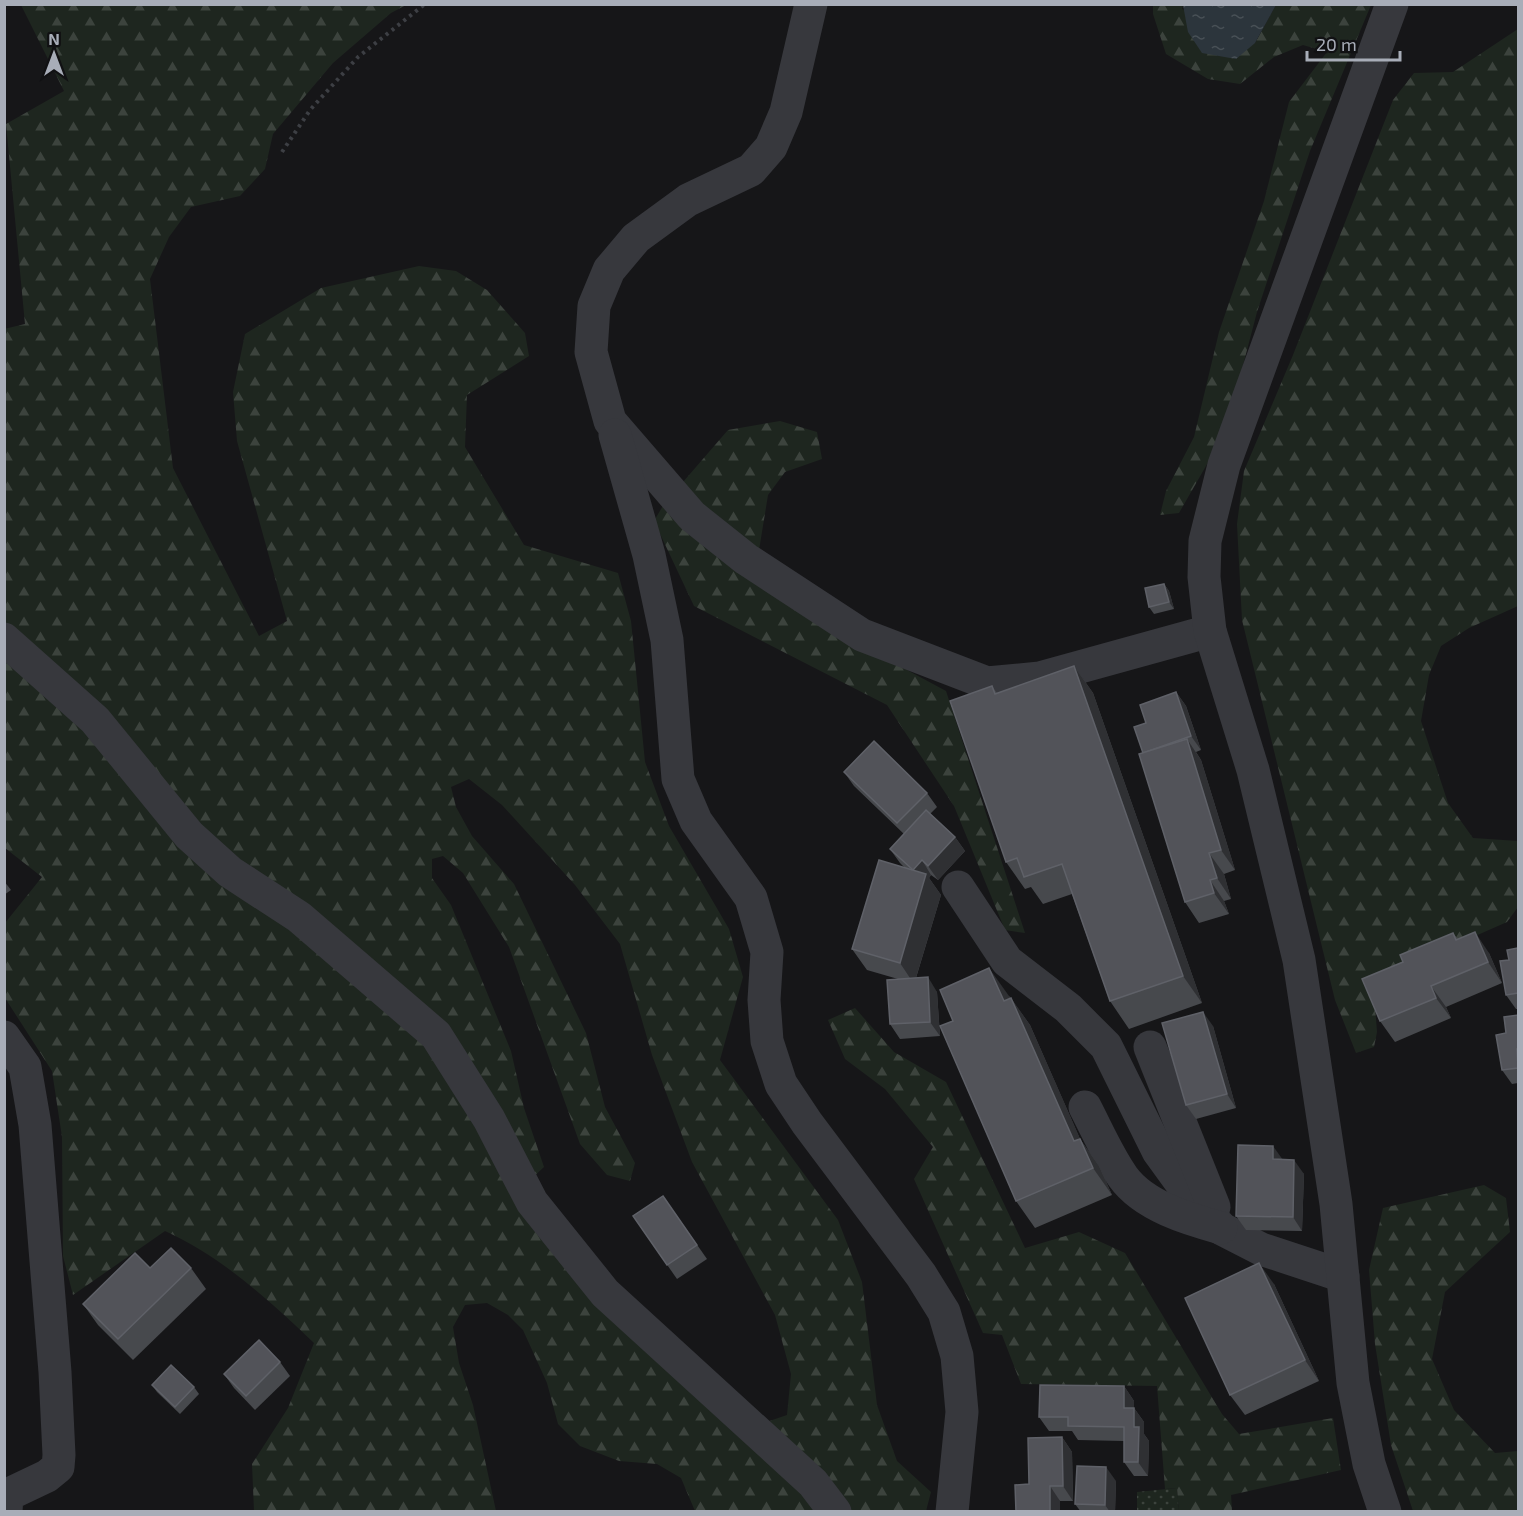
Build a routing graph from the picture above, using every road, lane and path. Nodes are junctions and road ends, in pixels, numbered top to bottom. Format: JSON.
{"nodes":[{"id":1,"x":425,"y":4,"type":"edge"},
{"id":2,"x":811,"y":4,"type":"edge"},
{"id":3,"x":1392,"y":4,"type":"edge"},
{"id":4,"x":282,"y":152,"type":"dead end"},
{"id":5,"x":610,"y":421,"type":"junction"},
{"id":6,"x":1210,"y":631,"type":"junction"},
{"id":7,"x":4,"y":639,"type":"edge"},
{"id":8,"x":958,"y":887,"type":"dead end"},
{"id":9,"x":4,"y":1037,"type":"edge"},
{"id":10,"x":1150,"y":1047,"type":"dead end"},
{"id":11,"x":1085,"y":1107,"type":"dead end"},
{"id":12,"x":1222,"y":1229,"type":"junction"},
{"id":13,"x":1343,"y":1276,"type":"junction"},
{"id":14,"x":6,"y":1512,"type":"edge"},
{"id":15,"x":835,"y":1512,"type":"edge"},
{"id":16,"x":952,"y":1512,"type":"edge"},
{"id":17,"x":1385,"y":1512,"type":"edge"}],
"edges":[{"from":1,"to":4,"type":"path"},
{"from":2,"to":5,"type":"street"},
{"from":3,"to":6,"type":"street"},
{"from":5,"to":6,"type":"street"},
{"from":5,"to":16,"type":"street"},
{"from":6,"to":13,"type":"street"},
{"from":7,"to":15,"type":"street"},
{"from":8,"to":12,"type":"street"},
{"from":9,"to":14,"type":"street"},
{"from":10,"to":12,"type":"street"},
{"from":11,"to":12,"type":"street"},
{"from":12,"to":13,"type":"street"},
{"from":13,"to":17,"type":"street"}]}
